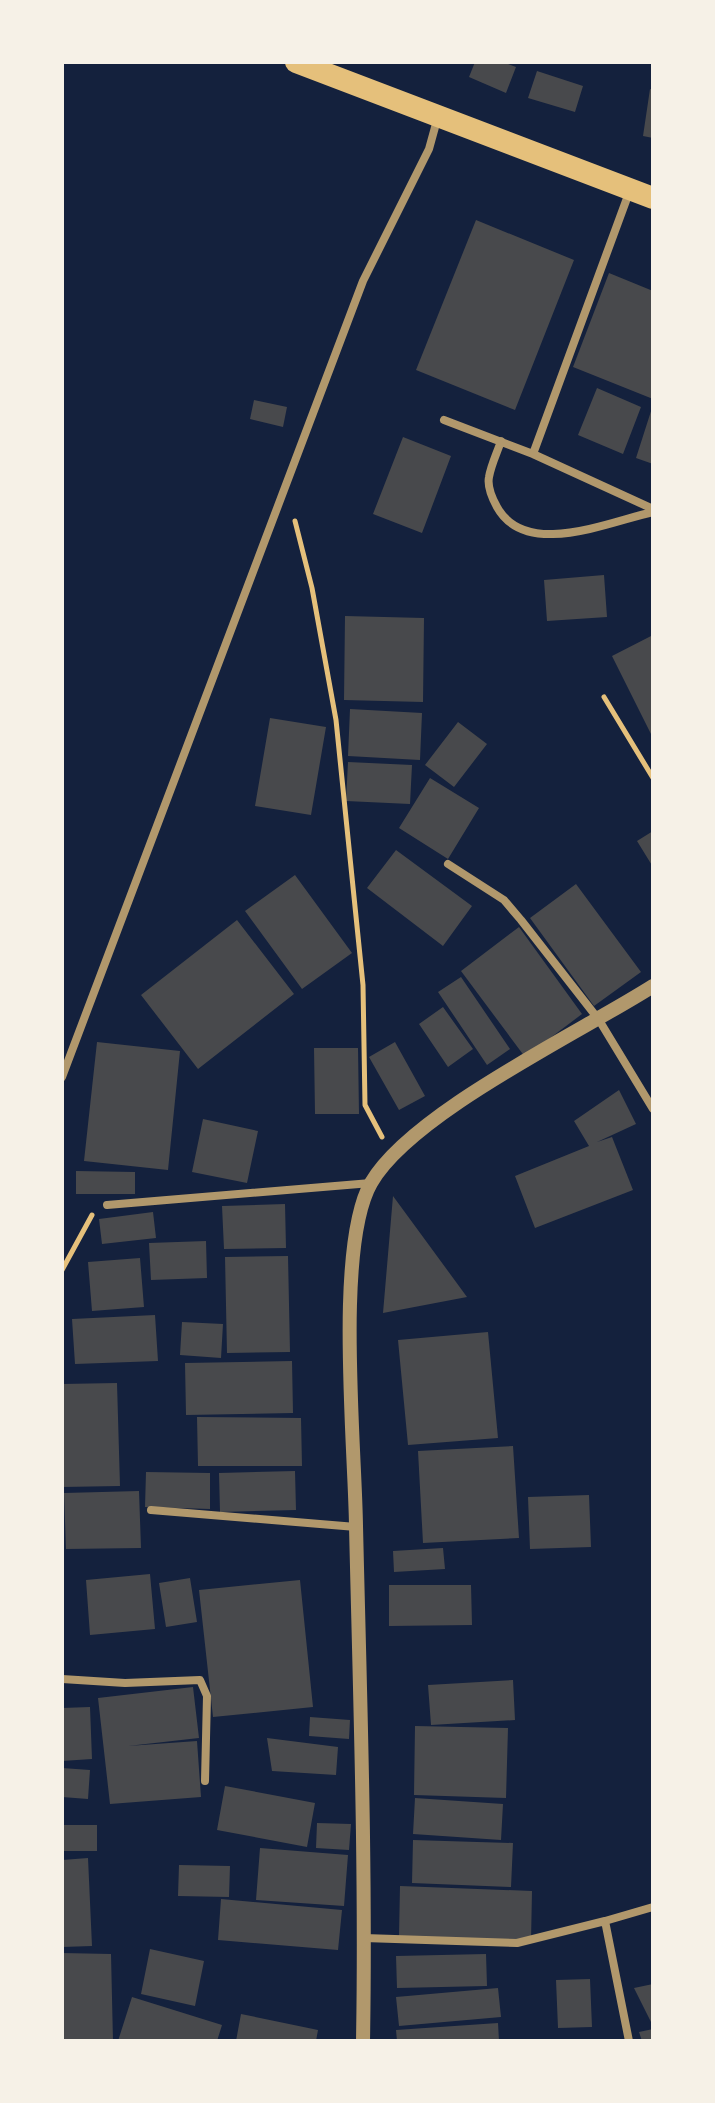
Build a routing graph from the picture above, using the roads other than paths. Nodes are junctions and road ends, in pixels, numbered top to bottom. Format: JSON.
{"nodes":[{"id":1,"x":296,"y":62,"type":"edge"},
{"id":2,"x":439,"y":115,"type":"junction"},
{"id":3,"x":630,"y":189,"type":"junction"},
{"id":4,"x":653,"y":198,"type":"edge"},
{"id":5,"x":444,"y":420,"type":"dead end"},
{"id":6,"x":501,"y":441,"type":"junction"},
{"id":7,"x":533,"y":454,"type":"junction"},
{"id":8,"x":653,"y":510,"type":"edge"},
{"id":9,"x":448,"y":864,"type":"dead end"},
{"id":10,"x":653,"y":986,"type":"edge"},
{"id":11,"x":599,"y":1020,"type":"junction"},
{"id":12,"x":62,"y":1077,"type":"edge"},
{"id":13,"x":653,"y":1109,"type":"edge"},
{"id":14,"x":371,"y":1183,"type":"junction"},
{"id":15,"x":107,"y":1205,"type":"road end"},
{"id":16,"x":151,"y":1510,"type":"dead end"},
{"id":17,"x":356,"y":1527,"type":"junction"},
{"id":18,"x":62,"y":1679,"type":"edge"},
{"id":19,"x":205,"y":1781,"type":"dead end"},
{"id":20,"x":653,"y":1907,"type":"edge"},
{"id":21,"x":605,"y":1921,"type":"junction"},
{"id":22,"x":364,"y":1938,"type":"junction"},
{"id":23,"x":363,"y":2041,"type":"edge"},
{"id":24,"x":629,"y":2041,"type":"edge"}],
"edges":[{"from":1,"to":2,"type":"highway"},
{"from":2,"to":3,"type":"highway"},
{"from":2,"to":12,"type":"street"},
{"from":3,"to":4,"type":"highway"},
{"from":3,"to":7,"type":"street"},
{"from":5,"to":6,"type":"street"},
{"from":6,"to":7,"type":"street"},
{"from":6,"to":8,"type":"street"},
{"from":7,"to":8,"type":"street"},
{"from":9,"to":11,"type":"street"},
{"from":10,"to":11,"type":"street"},
{"from":11,"to":13,"type":"street"},
{"from":11,"to":14,"type":"street"},
{"from":14,"to":15,"type":"street"},
{"from":14,"to":17,"type":"street"},
{"from":16,"to":17,"type":"street"},
{"from":17,"to":22,"type":"street"},
{"from":18,"to":19,"type":"street"},
{"from":20,"to":21,"type":"street"},
{"from":21,"to":22,"type":"street"},
{"from":21,"to":24,"type":"street"},
{"from":22,"to":23,"type":"street"}]}
